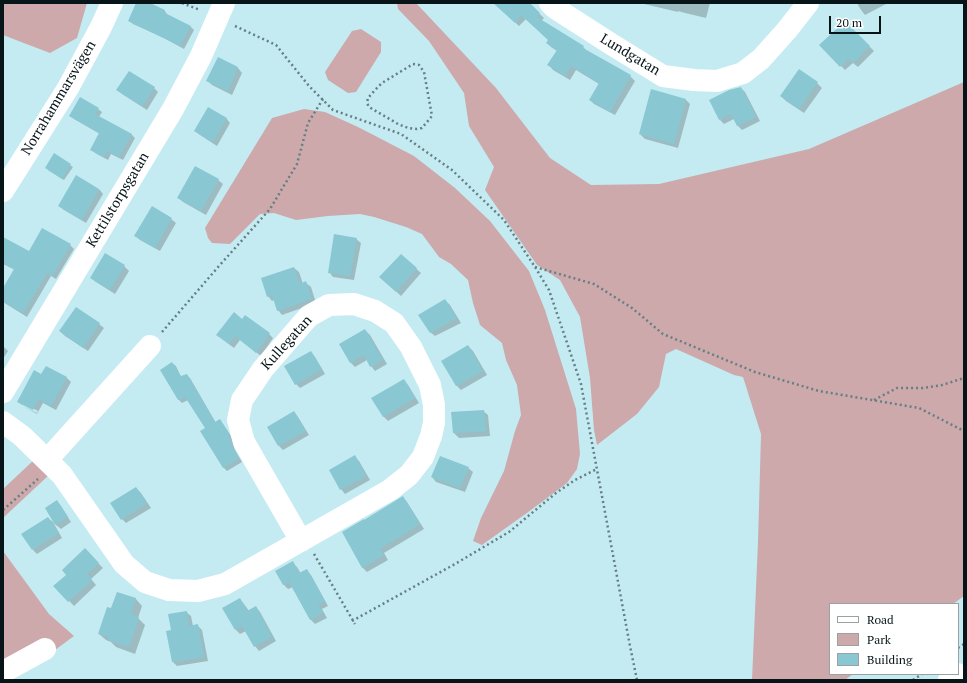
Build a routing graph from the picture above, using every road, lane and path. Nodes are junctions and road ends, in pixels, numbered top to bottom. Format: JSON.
{"nodes":[{"id":1,"x":112,"y":3,"type":"edge"},
{"id":2,"x":182,"y":3,"type":"edge"},
{"id":3,"x":808,"y":3,"type":"edge"},
{"id":4,"x":555,"y":5,"type":"edge"},
{"id":5,"x":221,"y":11,"type":"edge"},
{"id":6,"x":323,"y":99,"type":"junction"},
{"id":7,"x":374,"y":110,"type":"joint"},
{"id":8,"x":3,"y":191,"type":"edge"},
{"id":9,"x":535,"y":267,"type":"junction"},
{"id":10,"x":150,"y":346,"type":"joint"},
{"id":11,"x":964,"y":378,"type":"edge"},
{"id":12,"x":3,"y":392,"type":"edge"},
{"id":13,"x":874,"y":400,"type":"junction"},
{"id":14,"x":3,"y":422,"type":"edge"},
{"id":15,"x":964,"y":431,"type":"edge"},
{"id":16,"x":47,"y":460,"type":"junction"},
{"id":17,"x":597,"y":469,"type":"junction"},
{"id":18,"x":3,"y":510,"type":"edge"},
{"id":19,"x":302,"y":540,"type":"junction"},
{"id":20,"x":352,"y":621,"type":"junction"},
{"id":21,"x":355,"y":624,"type":"dead end"},
{"id":22,"x":45,"y":649,"type":"dead end"},
{"id":23,"x":3,"y":672,"type":"edge"},
{"id":24,"x":637,"y":680,"type":"edge"}],
"edges":[{"from":1,"to":8,"type":"street","name":"Norrahammarsvägen"},
{"from":2,"to":5,"type":"path"},
{"from":3,"to":4,"type":"street","name":"Lundgatan"},
{"from":5,"to":6,"type":"path"},
{"from":5,"to":12,"type":"street","name":"Kettilstorpsgatan"},
{"from":6,"to":9,"type":"path"},
{"from":6,"to":10,"type":"path"},
{"from":7,"to":7,"type":"path"},
{"from":9,"to":13,"type":"path"},
{"from":9,"to":17,"type":"path"},
{"from":10,"to":16,"type":"street"},
{"from":11,"to":13,"type":"path"},
{"from":13,"to":15,"type":"path"},
{"from":14,"to":16,"type":"street","name":"Kullegatan"},
{"from":16,"to":18,"type":"path"},
{"from":16,"to":19,"type":"street","name":"Kullegatan"},
{"from":17,"to":20,"type":"path"},
{"from":17,"to":24,"type":"path"},
{"from":19,"to":19,"type":"street","name":"Kullegatan"},
{"from":19,"to":20,"type":"path"},
{"from":20,"to":21,"type":"path"},
{"from":22,"to":23,"type":"street"}]}
